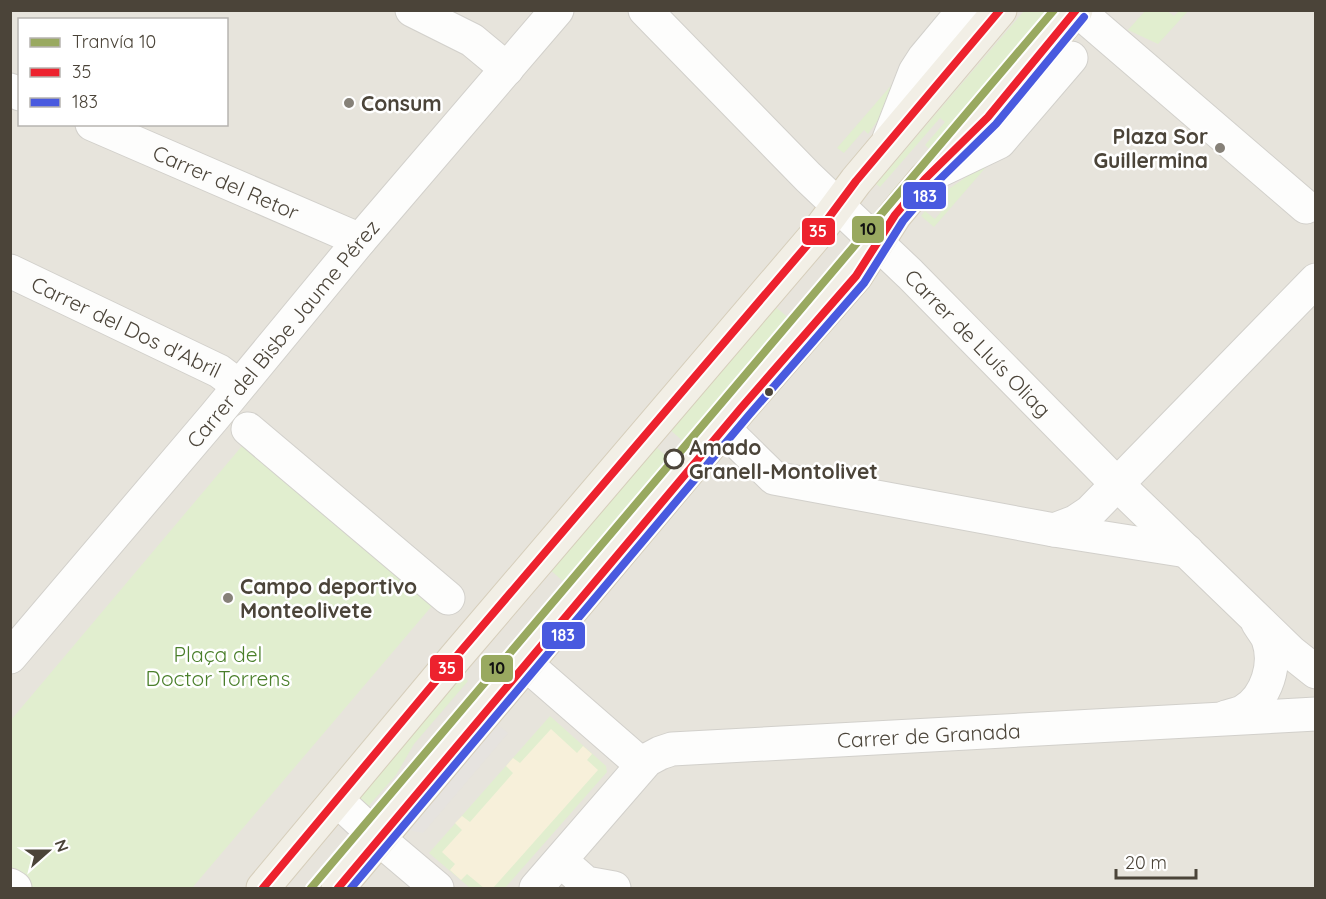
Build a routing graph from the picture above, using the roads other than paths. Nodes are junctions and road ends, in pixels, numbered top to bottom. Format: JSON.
{"nodes":[{"id":1,"x":412,"y":10,"type":"edge"},
{"id":2,"x":557,"y":10,"type":"edge"},
{"id":3,"x":645,"y":10,"type":"edge"},
{"id":4,"x":964,"y":10,"type":"edge"},
{"id":5,"x":1000,"y":10,"type":"edge"},
{"id":6,"x":1077,"y":10,"type":"edge"},
{"id":7,"x":1071,"y":58,"type":"dead end"},
{"id":8,"x":507,"y":69,"type":"junction"},
{"id":9,"x":97,"y":126,"type":"edge"},
{"id":10,"x":886,"y":146,"type":"junction"},
{"id":11,"x":925,"y":179,"type":"junction"},
{"id":12,"x":838,"y":206,"type":"junction"},
{"id":13,"x":1306,"y":207,"type":"dead end"},
{"id":14,"x":360,"y":240,"type":"junction"},
{"id":15,"x":877,"y":242,"type":"junction"},
{"id":16,"x":10,"y":271,"type":"edge"},
{"id":17,"x":1316,"y":280,"type":"edge"},
{"id":18,"x":238,"y":386,"type":"junction"},
{"id":19,"x":248,"y":429,"type":"dead end"},
{"id":20,"x":724,"y":429,"type":"junction"},
{"id":21,"x":1117,"y":484,"type":"junction"},
{"id":22,"x":1054,"y":530,"type":"junction"},
{"id":23,"x":1186,"y":551,"type":"junction"},
{"id":24,"x":448,"y":598,"type":"dead end"},
{"id":25,"x":1254,"y":617,"type":"junction"},
{"id":26,"x":10,"y":657,"type":"edge"},
{"id":27,"x":526,"y":664,"type":"junction"},
{"id":28,"x":1316,"y":672,"type":"edge"},
{"id":29,"x":1316,"y":714,"type":"edge"},
{"id":30,"x":1221,"y":718,"type":"junction"},
{"id":31,"x":636,"y":773,"type":"junction"},
{"id":32,"x":338,"y":800,"type":"junction"},
{"id":33,"x":379,"y":839,"type":"junction"},
{"id":34,"x":561,"y":861,"type":"junction"},
{"id":35,"x":10,"y":885,"type":"edge"},
{"id":36,"x":15,"y":888,"type":"edge"},
{"id":37,"x":263,"y":888,"type":"edge"},
{"id":38,"x":338,"y":888,"type":"edge"},
{"id":39,"x":437,"y":888,"type":"edge"},
{"id":40,"x":536,"y":888,"type":"edge"},
{"id":41,"x":614,"y":888,"type":"edge"}],
"edges":[{"from":1,"to":8,"type":"street"},
{"from":2,"to":8,"type":"street","name":"Carrer del Bisbe Jaume Pérez"},
{"from":3,"to":12,"type":"street","name":"Carrer de Lluís Oliag"},
{"from":4,"to":10,"type":"street"},
{"from":5,"to":10,"type":"main road"},
{"from":6,"to":11,"type":"main road"},
{"from":6,"to":13,"type":"street"},
{"from":7,"to":11,"type":"street"},
{"from":8,"to":14,"type":"street","name":"Carrer del Bisbe Jaume Pérez"},
{"from":9,"to":14,"type":"street","name":"Carrer del Retor"},
{"from":10,"to":12,"type":"main road"},
{"from":11,"to":15,"type":"main road"},
{"from":12,"to":15,"type":"street","name":"Carrer de Lluís Oliag"},
{"from":12,"to":32,"type":"main road"},
{"from":14,"to":18,"type":"street","name":"Carrer del Bisbe Jaume Pérez"},
{"from":15,"to":20,"type":"main road"},
{"from":15,"to":21,"type":"street","name":"Carrer de Lluís Oliag"},
{"from":16,"to":18,"type":"street","name":"Carrer del Dos d'Abril"},
{"from":17,"to":21,"type":"street"},
{"from":18,"to":26,"type":"street","name":"Carrer del Bisbe Jaume Pérez"},
{"from":19,"to":24,"type":"street"},
{"from":20,"to":22,"type":"street"},
{"from":20,"to":27,"type":"main road"},
{"from":21,"to":22,"type":"street"},
{"from":21,"to":23,"type":"street","name":"Carrer de Lluís Oliag"},
{"from":22,"to":23,"type":"street"},
{"from":23,"to":25,"type":"street","name":"Carrer de Lluís Oliag"},
{"from":25,"to":28,"type":"street","name":"Carrer de Lluís Oliag"},
{"from":25,"to":30,"type":"street","name":"Carrer de Granada"},
{"from":27,"to":31,"type":"street"},
{"from":27,"to":33,"type":"main road"},
{"from":29,"to":30,"type":"street","name":"Carrer de Granada"},
{"from":30,"to":31,"type":"street","name":"Carrer de Granada"},
{"from":31,"to":34,"type":"street"},
{"from":32,"to":33,"type":"street"},
{"from":32,"to":37,"type":"main road"},
{"from":33,"to":38,"type":"main road"},
{"from":33,"to":39,"type":"street"},
{"from":34,"to":40,"type":"street"},
{"from":34,"to":41,"type":"street"},
{"from":35,"to":36,"type":"street"}]}
